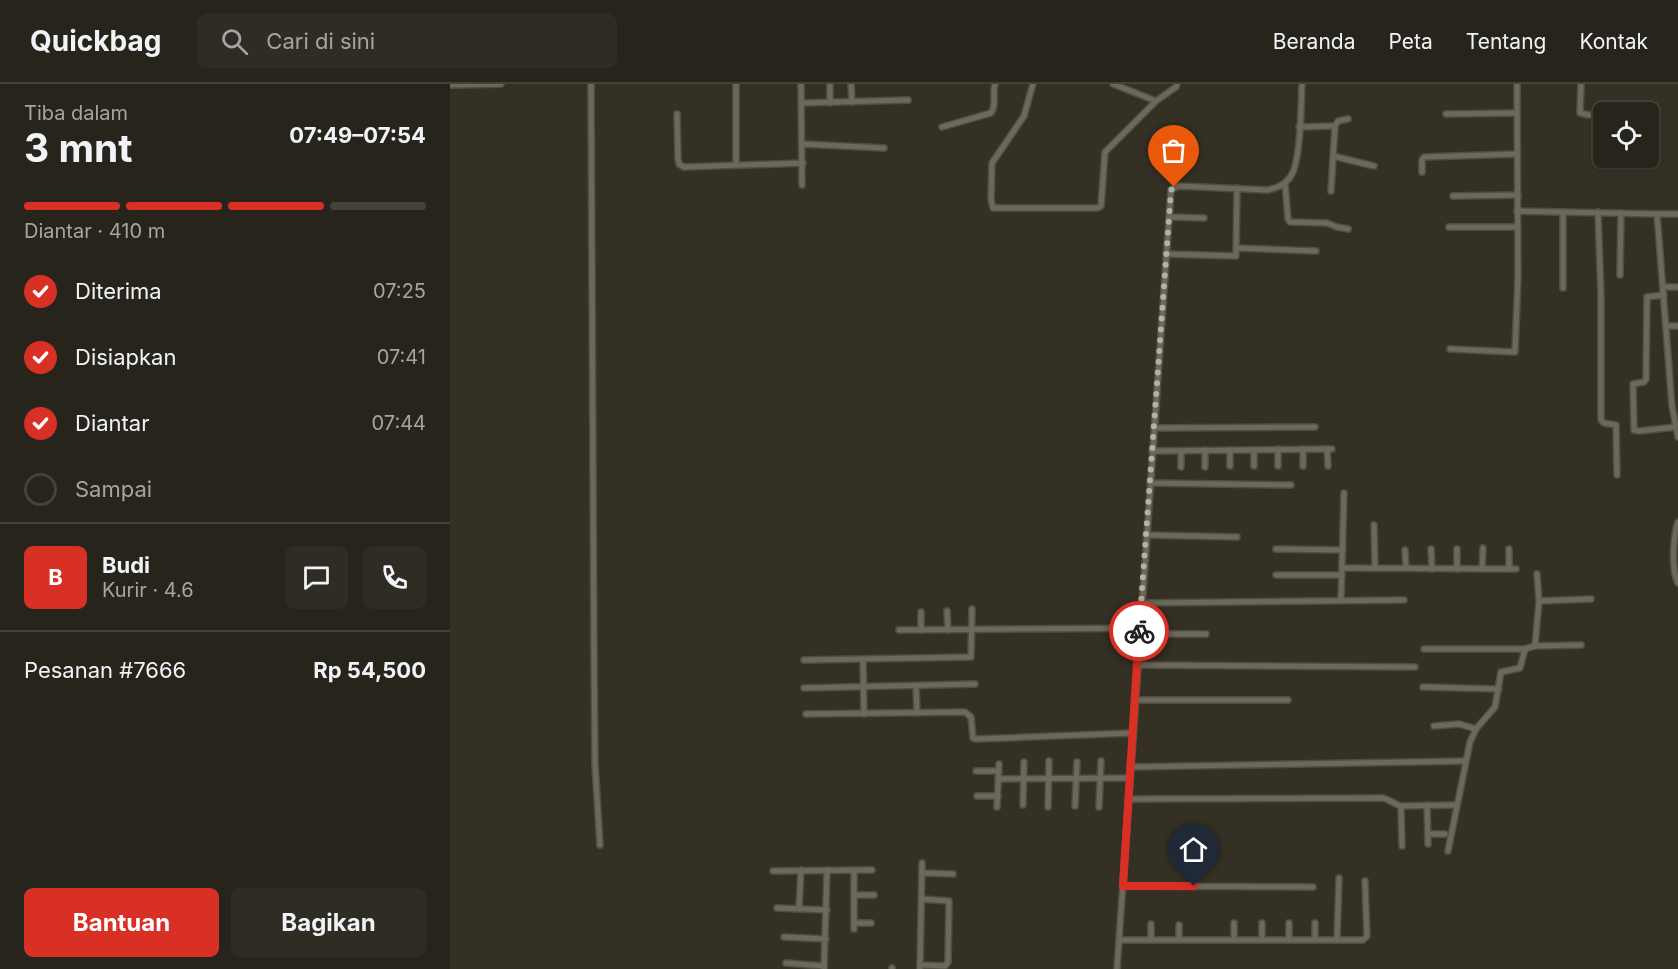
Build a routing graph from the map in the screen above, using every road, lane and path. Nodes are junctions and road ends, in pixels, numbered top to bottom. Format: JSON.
{"nodes":[{"id":1,"x":501,"y":84,"type":"edge"},
{"id":2,"x":591,"y":84,"type":"edge"},
{"id":3,"x":736,"y":84,"type":"edge"},
{"id":4,"x":801,"y":84,"type":"edge"},
{"id":5,"x":830,"y":84,"type":"edge"},
{"id":6,"x":851,"y":84,"type":"edge"},
{"id":7,"x":996,"y":84,"type":"edge"},
{"id":8,"x":1033,"y":84,"type":"edge"},
{"id":9,"x":1113,"y":84,"type":"edge"},
{"id":10,"x":1177,"y":84,"type":"edge"},
{"id":11,"x":1302,"y":84,"type":"edge"},
{"id":12,"x":1517,"y":84,"type":"edge"},
{"id":13,"x":1581,"y":84,"type":"edge"},
{"id":14,"x":450,"y":85,"type":"edge"},
{"id":15,"x":908,"y":100,"type":"dead end"},
{"id":16,"x":1156,"y":101,"type":"junction"},
{"id":17,"x":852,"y":102,"type":"junction"},
{"id":18,"x":801,"y":103,"type":"junction"},
{"id":19,"x":830,"y":103,"type":"junction"},
{"id":20,"x":1517,"y":113,"type":"junction"},
{"id":21,"x":677,"y":114,"type":"dead end"},
{"id":22,"x":1446,"y":114,"type":"dead end"},
{"id":23,"x":1589,"y":115,"type":"dead end"},
{"id":24,"x":1348,"y":119,"type":"dead end"},
{"id":25,"x":1335,"y":126,"type":"junction"},
{"id":26,"x":942,"y":127,"type":"dead end"},
{"id":27,"x":1299,"y":127,"type":"junction"},
{"id":28,"x":803,"y":144,"type":"junction"},
{"id":29,"x":884,"y":148,"type":"dead end"},
{"id":30,"x":1516,"y":154,"type":"junction"},
{"id":31,"x":1333,"y":156,"type":"junction"},
{"id":32,"x":803,"y":163,"type":"junction"},
{"id":33,"x":736,"y":164,"type":"junction"},
{"id":34,"x":1374,"y":166,"type":"dead end"},
{"id":35,"x":1422,"y":172,"type":"dead end"},
{"id":36,"x":1285,"y":183,"type":"junction"},
{"id":37,"x":802,"y":185,"type":"dead end"},
{"id":38,"x":1236,"y":188,"type":"junction"},
{"id":39,"x":1331,"y":191,"type":"dead end"},
{"id":40,"x":1518,"y":195,"type":"junction"},
{"id":41,"x":1453,"y":196,"type":"dead end"},
{"id":42,"x":1517,"y":210,"type":"junction"},
{"id":43,"x":1563,"y":212,"type":"junction"},
{"id":44,"x":1598,"y":212,"type":"junction"},
{"id":45,"x":1621,"y":213,"type":"junction"},
{"id":46,"x":1657,"y":214,"type":"junction"},
{"id":47,"x":1678,"y":214,"type":"edge"},
{"id":48,"x":1169,"y":217,"type":"junction"},
{"id":49,"x":1204,"y":218,"type":"dead end"},
{"id":50,"x":1449,"y":227,"type":"dead end"},
{"id":51,"x":1517,"y":227,"type":"junction"},
{"id":52,"x":1348,"y":229,"type":"dead end"},
{"id":53,"x":1237,"y":248,"type":"junction"},
{"id":54,"x":1316,"y":251,"type":"dead end"},
{"id":55,"x":1166,"y":254,"type":"junction"},
{"id":56,"x":1620,"y":275,"type":"dead end"},
{"id":57,"x":1664,"y":287,"type":"junction"},
{"id":58,"x":1678,"y":287,"type":"edge"},
{"id":59,"x":1563,"y":288,"type":"dead end"},
{"id":60,"x":1664,"y":295,"type":"junction"},
{"id":61,"x":1667,"y":326,"type":"junction"},
{"id":62,"x":1678,"y":326,"type":"edge"},
{"id":63,"x":1450,"y":349,"type":"dead end"},
{"id":64,"x":1678,"y":350,"type":"edge"},
{"id":65,"x":1669,"y":351,"type":"junction"},
{"id":66,"x":1670,"y":382,"type":"junction"},
{"id":67,"x":1678,"y":382,"type":"edge"},
{"id":68,"x":1315,"y":427,"type":"dead end"},
{"id":69,"x":1676,"y":427,"type":"junction"},
{"id":70,"x":1154,"y":428,"type":"junction"},
{"id":71,"x":1678,"y":437,"type":"edge"},
{"id":72,"x":1278,"y":449,"type":"junction"},
{"id":73,"x":1303,"y":449,"type":"junction"},
{"id":74,"x":1205,"y":450,"type":"junction"},
{"id":75,"x":1230,"y":450,"type":"junction"},
{"id":76,"x":1254,"y":450,"type":"junction"},
{"id":77,"x":1152,"y":451,"type":"junction"},
{"id":78,"x":1181,"y":451,"type":"junction"},
{"id":79,"x":1205,"y":466,"type":"dead end"},
{"id":80,"x":1230,"y":466,"type":"dead end"},
{"id":81,"x":1254,"y":466,"type":"dead end"},
{"id":82,"x":1278,"y":466,"type":"dead end"},
{"id":83,"x":1303,"y":466,"type":"dead end"},
{"id":84,"x":1328,"y":466,"type":"dead end"},
{"id":85,"x":1181,"y":467,"type":"dead end"},
{"id":86,"x":1617,"y":475,"type":"dead end"},
{"id":87,"x":1150,"y":483,"type":"junction"},
{"id":88,"x":1291,"y":485,"type":"dead end"},
{"id":89,"x":1344,"y":493,"type":"dead end"},
{"id":90,"x":1678,"y":522,"type":"edge"},
{"id":91,"x":1374,"y":525,"type":"dead end"},
{"id":92,"x":1146,"y":536,"type":"junction"},
{"id":93,"x":1237,"y":537,"type":"dead end"},
{"id":94,"x":1483,"y":548,"type":"dead end"},
{"id":95,"x":1276,"y":549,"type":"dead end"},
{"id":96,"x":1431,"y":549,"type":"dead end"},
{"id":97,"x":1457,"y":549,"type":"dead end"},
{"id":98,"x":1509,"y":549,"type":"dead end"},
{"id":99,"x":1342,"y":550,"type":"junction"},
{"id":100,"x":1405,"y":550,"type":"dead end"},
{"id":101,"x":1342,"y":568,"type":"junction"},
{"id":102,"x":1375,"y":568,"type":"junction"},
{"id":103,"x":1406,"y":568,"type":"junction"},
{"id":104,"x":1432,"y":568,"type":"junction"},
{"id":105,"x":1457,"y":569,"type":"junction"},
{"id":106,"x":1482,"y":569,"type":"junction"},
{"id":107,"x":1509,"y":569,"type":"junction"},
{"id":108,"x":1516,"y":569,"type":"dead end"},
{"id":109,"x":1537,"y":574,"type":"dead end"},
{"id":110,"x":1276,"y":575,"type":"dead end"},
{"id":111,"x":1342,"y":576,"type":"junction"},
{"id":112,"x":1678,"y":584,"type":"edge"},
{"id":113,"x":1591,"y":599,"type":"dead end"},
{"id":114,"x":1341,"y":600,"type":"junction"},
{"id":115,"x":1404,"y":600,"type":"dead end"},
{"id":116,"x":1539,"y":601,"type":"junction"},
{"id":117,"x":1141,"y":603,"type":"junction"},
{"id":118,"x":972,"y":609,"type":"dead end"},
{"id":119,"x":947,"y":611,"type":"dead end"},
{"id":120,"x":921,"y":612,"type":"dead end"},
{"id":121,"x":1139,"y":628,"type":"junction"},
{"id":122,"x":899,"y":630,"type":"dead end"},
{"id":123,"x":921,"y":630,"type":"junction"},
{"id":124,"x":948,"y":630,"type":"junction"},
{"id":125,"x":972,"y":630,"type":"junction"},
{"id":126,"x":1206,"y":634,"type":"dead end"},
{"id":127,"x":1581,"y":645,"type":"dead end"},
{"id":128,"x":1534,"y":646,"type":"junction"},
{"id":129,"x":1524,"y":649,"type":"junction"},
{"id":130,"x":1424,"y":650,"type":"dead end"},
{"id":131,"x":863,"y":659,"type":"junction"},
{"id":132,"x":804,"y":660,"type":"dead end"},
{"id":133,"x":1137,"y":665,"type":"junction"},
{"id":134,"x":1415,"y":667,"type":"dead end"},
{"id":135,"x":975,"y":684,"type":"dead end"},
{"id":136,"x":916,"y":686,"type":"junction"},
{"id":137,"x":864,"y":687,"type":"junction"},
{"id":138,"x":1423,"y":687,"type":"dead end"},
{"id":139,"x":804,"y":688,"type":"dead end"},
{"id":140,"x":1499,"y":689,"type":"junction"},
{"id":141,"x":1135,"y":700,"type":"junction"},
{"id":142,"x":1288,"y":700,"type":"dead end"},
{"id":143,"x":916,"y":713,"type":"junction"},
{"id":144,"x":806,"y":714,"type":"dead end"},
{"id":145,"x":864,"y":714,"type":"junction"},
{"id":146,"x":1434,"y":726,"type":"dead end"},
{"id":147,"x":1476,"y":729,"type":"junction"},
{"id":148,"x":1132,"y":733,"type":"junction"},
{"id":149,"x":1049,"y":761,"type":"dead end"},
{"id":150,"x":1101,"y":761,"type":"dead end"},
{"id":151,"x":1466,"y":761,"type":"junction"},
{"id":152,"x":1024,"y":762,"type":"dead end"},
{"id":153,"x":1077,"y":762,"type":"dead end"},
{"id":154,"x":999,"y":764,"type":"dead end"},
{"id":155,"x":1130,"y":767,"type":"junction"},
{"id":156,"x":976,"y":771,"type":"dead end"},
{"id":157,"x":999,"y":771,"type":"junction"},
{"id":158,"x":1024,"y":778,"type":"junction"},
{"id":159,"x":1049,"y":778,"type":"junction"},
{"id":160,"x":1076,"y":778,"type":"junction"},
{"id":161,"x":1100,"y":778,"type":"junction"},
{"id":162,"x":1130,"y":778,"type":"junction"},
{"id":163,"x":999,"y":779,"type":"junction"},
{"id":164,"x":977,"y":796,"type":"dead end"},
{"id":165,"x":998,"y":796,"type":"junction"},
{"id":166,"x":1128,"y":799,"type":"junction"},
{"id":167,"x":1023,"y":805,"type":"dead end"},
{"id":168,"x":1456,"y":805,"type":"junction"},
{"id":169,"x":1074,"y":806,"type":"dead end"},
{"id":170,"x":1401,"y":806,"type":"junction"},
{"id":171,"x":1427,"y":806,"type":"junction"},
{"id":172,"x":998,"y":807,"type":"dead end"},
{"id":173,"x":1048,"y":807,"type":"dead end"},
{"id":174,"x":1099,"y":807,"type":"dead end"},
{"id":175,"x":1428,"y":834,"type":"junction"},
{"id":176,"x":1445,"y":834,"type":"dead end"},
{"id":177,"x":1428,"y":844,"type":"dead end"},
{"id":178,"x":600,"y":845,"type":"dead end"},
{"id":179,"x":1402,"y":846,"type":"dead end"},
{"id":180,"x":1448,"y":851,"type":"dead end"},
{"id":181,"x":922,"y":862,"type":"dead end"},
{"id":182,"x":801,"y":870,"type":"junction"},
{"id":183,"x":827,"y":870,"type":"junction"},
{"id":184,"x":854,"y":870,"type":"junction"},
{"id":185,"x":872,"y":870,"type":"dead end"},
{"id":186,"x":773,"y":871,"type":"dead end"},
{"id":187,"x":922,"y":873,"type":"junction"},
{"id":188,"x":953,"y":874,"type":"dead end"},
{"id":189,"x":1339,"y":878,"type":"dead end"},
{"id":190,"x":1365,"y":881,"type":"dead end"},
{"id":191,"x":1123,"y":886,"type":"junction"},
{"id":192,"x":1313,"y":887,"type":"dead end"},
{"id":193,"x":854,"y":895,"type":"junction"},
{"id":194,"x":874,"y":895,"type":"dead end"},
{"id":195,"x":922,"y":899,"type":"junction"},
{"id":196,"x":777,"y":908,"type":"dead end"},
{"id":197,"x":799,"y":909,"type":"junction"},
{"id":198,"x":827,"y":910,"type":"junction"},
{"id":199,"x":871,"y":923,"type":"dead end"},
{"id":200,"x":1234,"y":923,"type":"dead end"},
{"id":201,"x":1262,"y":923,"type":"dead end"},
{"id":202,"x":1289,"y":923,"type":"dead end"},
{"id":203,"x":1315,"y":923,"type":"dead end"},
{"id":204,"x":1151,"y":924,"type":"dead end"},
{"id":205,"x":1179,"y":925,"type":"dead end"},
{"id":206,"x":784,"y":937,"type":"dead end"},
{"id":207,"x":826,"y":939,"type":"junction"},
{"id":208,"x":1119,"y":940,"type":"junction"},
{"id":209,"x":1151,"y":940,"type":"junction"},
{"id":210,"x":1179,"y":940,"type":"junction"},
{"id":211,"x":1234,"y":940,"type":"junction"},
{"id":212,"x":1262,"y":940,"type":"junction"},
{"id":213,"x":1289,"y":940,"type":"junction"},
{"id":214,"x":1314,"y":940,"type":"junction"},
{"id":215,"x":1337,"y":940,"type":"junction"},
{"id":216,"x":786,"y":963,"type":"dead end"},
{"id":217,"x":824,"y":967,"type":"edge"},
{"id":218,"x":920,"y":967,"type":"edge"},
{"id":219,"x":1117,"y":969,"type":"edge"}],
"edges":[{"from":1,"to":14,"type":"street"},
{"from":2,"to":178,"type":"street"},
{"from":3,"to":33,"type":"street"},
{"from":4,"to":18,"type":"street"},
{"from":5,"to":19,"type":"street"},
{"from":6,"to":17,"type":"street"},
{"from":7,"to":26,"type":"street"},
{"from":8,"to":16,"type":"street"},
{"from":9,"to":16,"type":"street"},
{"from":10,"to":16,"type":"street"},
{"from":11,"to":27,"type":"street"},
{"from":12,"to":20,"type":"street"},
{"from":13,"to":23,"type":"street"},
{"from":15,"to":17,"type":"street"},
{"from":17,"to":19,"type":"street"},
{"from":18,"to":19,"type":"street"},
{"from":18,"to":28,"type":"street"},
{"from":20,"to":22,"type":"street"},
{"from":20,"to":30,"type":"street"},
{"from":21,"to":33,"type":"street"},
{"from":24,"to":25,"type":"street"},
{"from":25,"to":27,"type":"street"},
{"from":25,"to":31,"type":"street"},
{"from":27,"to":36,"type":"street"},
{"from":28,"to":29,"type":"street"},
{"from":28,"to":32,"type":"street"},
{"from":30,"to":35,"type":"street"},
{"from":30,"to":40,"type":"street"},
{"from":31,"to":34,"type":"street"},
{"from":31,"to":39,"type":"street"},
{"from":32,"to":33,"type":"street"},
{"from":32,"to":37,"type":"street"},
{"from":36,"to":38,"type":"street"},
{"from":36,"to":52,"type":"street"},
{"from":38,"to":48,"type":"street"},
{"from":38,"to":53,"type":"street"},
{"from":40,"to":41,"type":"street"},
{"from":40,"to":42,"type":"street"},
{"from":42,"to":43,"type":"street"},
{"from":42,"to":51,"type":"street"},
{"from":43,"to":44,"type":"street"},
{"from":43,"to":59,"type":"street"},
{"from":44,"to":45,"type":"street"},
{"from":44,"to":86,"type":"street"},
{"from":45,"to":46,"type":"street"},
{"from":45,"to":56,"type":"street"},
{"from":46,"to":47,"type":"street"},
{"from":46,"to":57,"type":"street"},
{"from":48,"to":49,"type":"street"},
{"from":48,"to":55,"type":"street"},
{"from":50,"to":51,"type":"street"},
{"from":51,"to":63,"type":"street"},
{"from":53,"to":54,"type":"street"},
{"from":53,"to":55,"type":"street"},
{"from":55,"to":70,"type":"street"},
{"from":57,"to":58,"type":"street"},
{"from":57,"to":60,"type":"street"},
{"from":60,"to":61,"type":"street"},
{"from":60,"to":69,"type":"street"},
{"from":61,"to":62,"type":"street"},
{"from":61,"to":65,"type":"street"},
{"from":64,"to":65,"type":"street"},
{"from":65,"to":66,"type":"street"},
{"from":66,"to":67,"type":"street"},
{"from":66,"to":69,"type":"street"},
{"from":68,"to":70,"type":"street"},
{"from":69,"to":71,"type":"street"},
{"from":70,"to":77,"type":"street"},
{"from":72,"to":73,"type":"street"},
{"from":72,"to":76,"type":"street"},
{"from":72,"to":82,"type":"street"},
{"from":73,"to":83,"type":"street"},
{"from":73,"to":84,"type":"street"},
{"from":74,"to":75,"type":"street"},
{"from":74,"to":78,"type":"street"},
{"from":74,"to":79,"type":"street"},
{"from":75,"to":76,"type":"street"},
{"from":75,"to":80,"type":"street"},
{"from":76,"to":81,"type":"street"},
{"from":77,"to":78,"type":"street"},
{"from":77,"to":87,"type":"street"},
{"from":78,"to":85,"type":"street"},
{"from":87,"to":88,"type":"street"},
{"from":87,"to":92,"type":"street"},
{"from":89,"to":99,"type":"street"},
{"from":90,"to":112,"type":"street"},
{"from":91,"to":102,"type":"street"},
{"from":92,"to":93,"type":"street"},
{"from":92,"to":117,"type":"street"},
{"from":94,"to":106,"type":"street"},
{"from":95,"to":99,"type":"street"},
{"from":96,"to":104,"type":"street"},
{"from":97,"to":105,"type":"street"},
{"from":98,"to":107,"type":"street"},
{"from":99,"to":101,"type":"street"},
{"from":100,"to":103,"type":"street"},
{"from":101,"to":102,"type":"street"},
{"from":101,"to":111,"type":"street"},
{"from":102,"to":103,"type":"street"},
{"from":103,"to":104,"type":"street"},
{"from":104,"to":105,"type":"street"},
{"from":105,"to":106,"type":"street"},
{"from":106,"to":107,"type":"street"},
{"from":107,"to":108,"type":"street"},
{"from":109,"to":116,"type":"street"},
{"from":110,"to":111,"type":"street"},
{"from":111,"to":114,"type":"street"},
{"from":113,"to":116,"type":"street"},
{"from":114,"to":115,"type":"street"},
{"from":114,"to":117,"type":"street"},
{"from":116,"to":128,"type":"street"},
{"from":117,"to":121,"type":"street"},
{"from":118,"to":125,"type":"street"},
{"from":119,"to":124,"type":"street"},
{"from":120,"to":123,"type":"street"},
{"from":121,"to":125,"type":"street"},
{"from":121,"to":126,"type":"street"},
{"from":121,"to":133,"type":"street"},
{"from":122,"to":123,"type":"street"},
{"from":123,"to":124,"type":"street"},
{"from":124,"to":125,"type":"street"},
{"from":125,"to":131,"type":"street"},
{"from":127,"to":128,"type":"street"},
{"from":128,"to":129,"type":"street"},
{"from":129,"to":130,"type":"street"},
{"from":129,"to":140,"type":"street"},
{"from":131,"to":132,"type":"street"},
{"from":131,"to":137,"type":"street"},
{"from":133,"to":134,"type":"street"},
{"from":133,"to":141,"type":"street"},
{"from":135,"to":136,"type":"street"},
{"from":136,"to":137,"type":"street"},
{"from":136,"to":143,"type":"street"},
{"from":137,"to":139,"type":"street"},
{"from":137,"to":145,"type":"street"},
{"from":138,"to":140,"type":"street"},
{"from":140,"to":147,"type":"street"},
{"from":141,"to":142,"type":"street"},
{"from":141,"to":148,"type":"street"},
{"from":143,"to":145,"type":"street"},
{"from":143,"to":148,"type":"street"},
{"from":144,"to":145,"type":"street"},
{"from":146,"to":147,"type":"street"},
{"from":147,"to":151,"type":"street"},
{"from":148,"to":155,"type":"street"},
{"from":149,"to":159,"type":"street"},
{"from":150,"to":161,"type":"street"},
{"from":151,"to":155,"type":"street"},
{"from":151,"to":168,"type":"street"},
{"from":152,"to":158,"type":"street"},
{"from":153,"to":160,"type":"street"},
{"from":154,"to":157,"type":"street"},
{"from":155,"to":162,"type":"street"},
{"from":156,"to":157,"type":"street"},
{"from":157,"to":163,"type":"street"},
{"from":158,"to":159,"type":"street"},
{"from":158,"to":163,"type":"street"},
{"from":158,"to":167,"type":"street"},
{"from":159,"to":160,"type":"street"},
{"from":159,"to":173,"type":"street"},
{"from":160,"to":161,"type":"street"},
{"from":160,"to":169,"type":"street"},
{"from":161,"to":162,"type":"street"},
{"from":161,"to":174,"type":"street"},
{"from":162,"to":166,"type":"street"},
{"from":163,"to":165,"type":"street"},
{"from":164,"to":165,"type":"street"},
{"from":165,"to":172,"type":"street"},
{"from":166,"to":170,"type":"street"},
{"from":166,"to":191,"type":"street"},
{"from":168,"to":171,"type":"street"},
{"from":168,"to":180,"type":"street"},
{"from":170,"to":171,"type":"street"},
{"from":170,"to":179,"type":"street"},
{"from":171,"to":175,"type":"street"},
{"from":175,"to":176,"type":"street"},
{"from":175,"to":177,"type":"street"},
{"from":181,"to":187,"type":"street"},
{"from":182,"to":183,"type":"street"},
{"from":182,"to":186,"type":"street"},
{"from":182,"to":197,"type":"street"},
{"from":183,"to":184,"type":"street"},
{"from":183,"to":198,"type":"street"},
{"from":184,"to":185,"type":"street"},
{"from":184,"to":193,"type":"street"},
{"from":187,"to":188,"type":"street"},
{"from":187,"to":195,"type":"street"},
{"from":189,"to":215,"type":"street"},
{"from":190,"to":215,"type":"street"},
{"from":191,"to":192,"type":"street"},
{"from":191,"to":208,"type":"street"},
{"from":193,"to":194,"type":"street"},
{"from":193,"to":199,"type":"street"},
{"from":195,"to":218,"type":"street"},
{"from":195,"to":218,"type":"street"},
{"from":196,"to":197,"type":"street"},
{"from":197,"to":198,"type":"street"},
{"from":198,"to":207,"type":"street"},
{"from":200,"to":211,"type":"street"},
{"from":201,"to":212,"type":"street"},
{"from":202,"to":213,"type":"street"},
{"from":203,"to":214,"type":"street"},
{"from":204,"to":209,"type":"street"},
{"from":205,"to":210,"type":"street"},
{"from":206,"to":207,"type":"street"},
{"from":207,"to":217,"type":"street"},
{"from":208,"to":209,"type":"street"},
{"from":208,"to":219,"type":"street"},
{"from":209,"to":210,"type":"street"},
{"from":210,"to":211,"type":"street"},
{"from":211,"to":212,"type":"street"},
{"from":212,"to":213,"type":"street"},
{"from":213,"to":214,"type":"street"},
{"from":214,"to":215,"type":"street"},
{"from":216,"to":217,"type":"street"}]}
